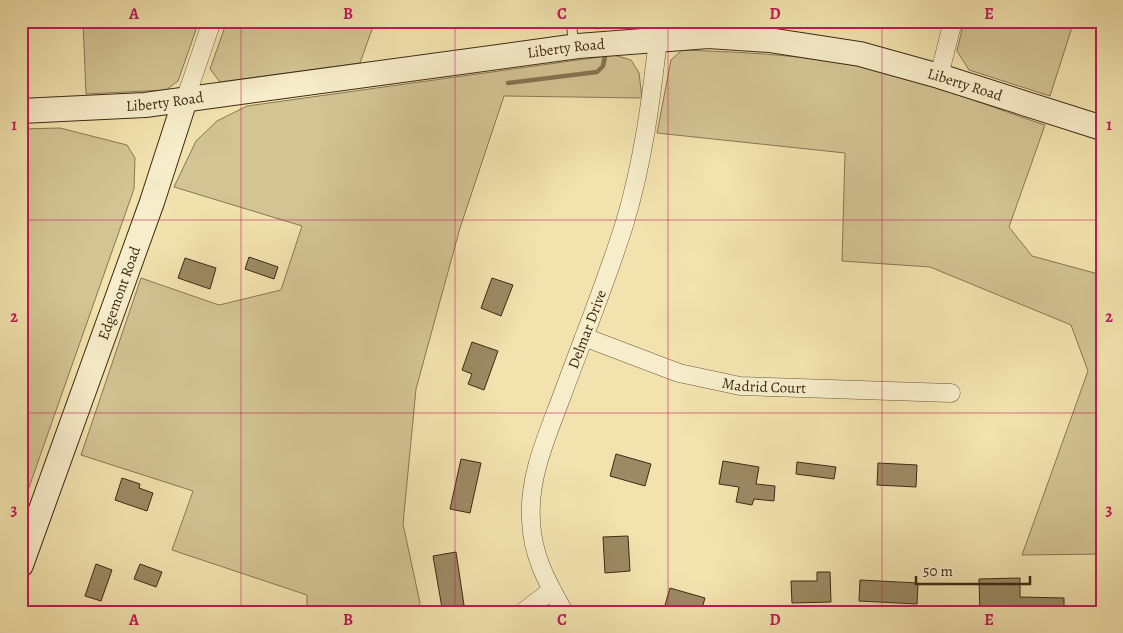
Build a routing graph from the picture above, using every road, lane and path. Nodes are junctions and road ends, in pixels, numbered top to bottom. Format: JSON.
{"nodes":[{"id":1,"x":212,"y":21,"type":"edge"},
{"id":2,"x":571,"y":21,"type":"edge"},
{"id":3,"x":953,"y":21,"type":"edge"},
{"id":4,"x":658,"y":39,"type":"junction"},
{"id":5,"x":574,"y":46,"type":"junction"},
{"id":6,"x":939,"y":76,"type":"junction"},
{"id":7,"x":185,"y":100,"type":"junction"},
{"id":8,"x":21,"y":111,"type":"edge"},
{"id":9,"x":1102,"y":128,"type":"edge"},
{"id":10,"x":584,"y":337,"type":"junction"},
{"id":11,"x":951,"y":392,"type":"dead end"},
{"id":12,"x":21,"y":565,"type":"edge"},
{"id":13,"x":552,"y":590,"type":"junction"},
{"id":14,"x":523,"y":612,"type":"edge"},
{"id":15,"x":564,"y":612,"type":"edge"}],
"edges":[{"from":1,"to":7,"type":"street","name":"Edgemont Road"},
{"from":2,"to":5,"type":"lane"},
{"from":3,"to":6,"type":"street"},
{"from":4,"to":5,"type":"street","name":"Liberty Road"},
{"from":4,"to":6,"type":"street","name":"Liberty Road"},
{"from":4,"to":10,"type":"street","name":"Delmar Drive"},
{"from":5,"to":7,"type":"street","name":"Liberty Road"},
{"from":6,"to":9,"type":"street","name":"Liberty Road"},
{"from":7,"to":8,"type":"street","name":"Liberty Road"},
{"from":7,"to":12,"type":"street","name":"Edgemont Road"},
{"from":10,"to":11,"type":"street","name":"Madrid Court"},
{"from":10,"to":13,"type":"street","name":"Delmar Drive"},
{"from":13,"to":14,"type":"street"},
{"from":13,"to":15,"type":"street","name":"Delmar Drive"}]}
